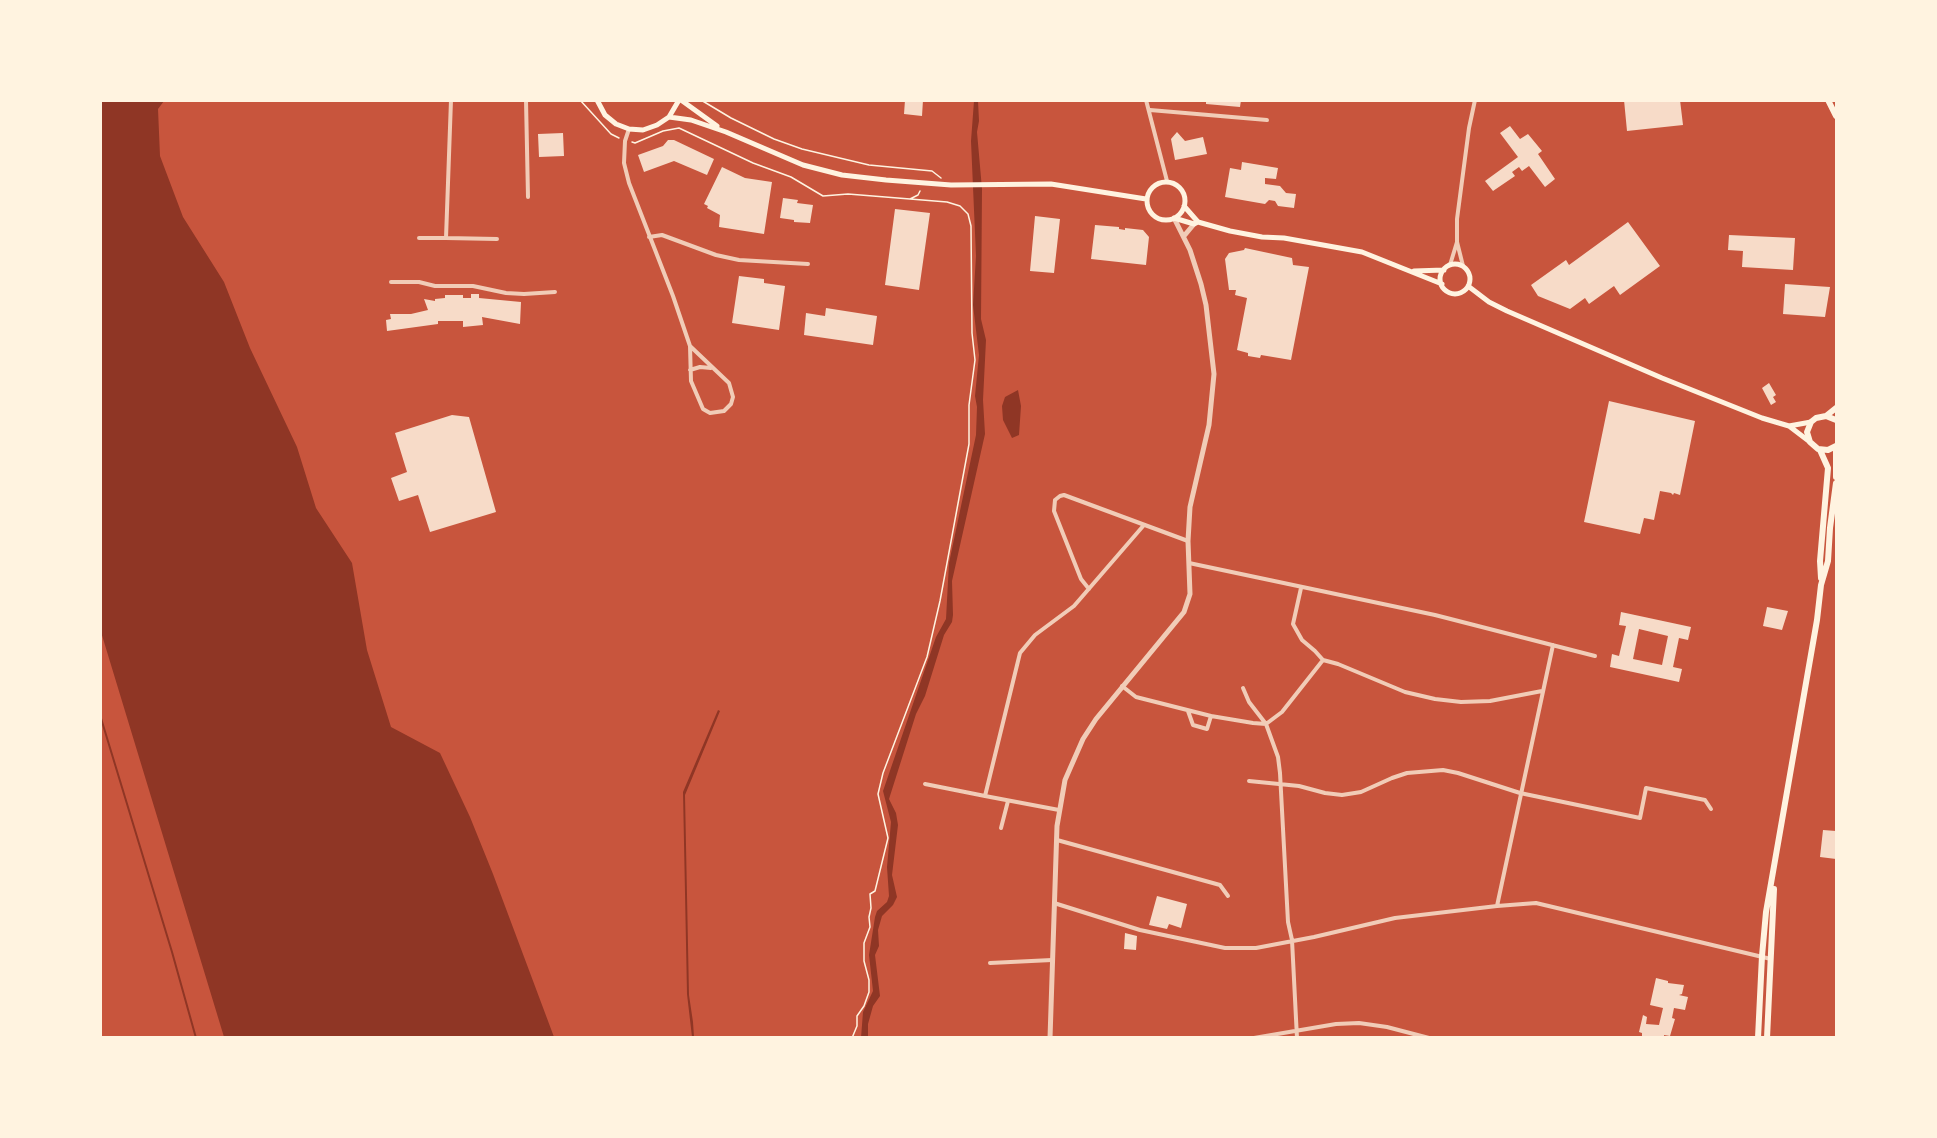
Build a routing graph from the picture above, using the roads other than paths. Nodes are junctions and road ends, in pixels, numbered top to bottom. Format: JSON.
{"nodes":[{"id":1,"x":451,"y":100,"type":"edge"},
{"id":2,"x":526,"y":100,"type":"edge"},
{"id":3,"x":597,"y":100,"type":"edge"},
{"id":4,"x":680,"y":100,"type":"edge"},
{"id":5,"x":1146,"y":100,"type":"edge"},
{"id":6,"x":1475,"y":100,"type":"edge"},
{"id":7,"x":1828,"y":100,"type":"edge"},
{"id":8,"x":1150,"y":110,"type":"junction"},
{"id":9,"x":1836,"y":116,"type":"edge"},
{"id":10,"x":669,"y":117,"type":"junction"},
{"id":11,"x":1267,"y":120,"type":"dead end"},
{"id":12,"x":629,"y":129,"type":"junction"},
{"id":13,"x":726,"y":132,"type":"junction"},
{"id":14,"x":1167,"y":181,"type":"junction"},
{"id":15,"x":528,"y":197,"type":"dead end"},
{"id":16,"x":1146,"y":199,"type":"junction"},
{"id":17,"x":1184,"y":206,"type":"junction"},
{"id":18,"x":1174,"y":218,"type":"junction"},
{"id":19,"x":1196,"y":223,"type":"junction"},
{"id":20,"x":1184,"y":236,"type":"junction"},
{"id":21,"x":649,"y":237,"type":"junction"},
{"id":22,"x":419,"y":238,"type":"dead end"},
{"id":23,"x":446,"y":238,"type":"junction"},
{"id":24,"x":497,"y":239,"type":"dead end"},
{"id":25,"x":1457,"y":242,"type":"junction"},
{"id":26,"x":808,"y":264,"type":"dead end"},
{"id":27,"x":1450,"y":265,"type":"junction"},
{"id":28,"x":1463,"y":266,"type":"junction"},
{"id":29,"x":1444,"y":270,"type":"junction"},
{"id":30,"x":1412,"y":271,"type":"junction"},
{"id":31,"x":391,"y":282,"type":"dead end"},
{"id":32,"x":1442,"y":284,"type":"junction"},
{"id":33,"x":1468,"y":286,"type":"junction"},
{"id":34,"x":555,"y":291,"type":"dead end"},
{"id":35,"x":690,"y":346,"type":"junction"},
{"id":36,"x":711,"y":368,"type":"junction"},
{"id":37,"x":690,"y":370,"type":"junction"},
{"id":38,"x":1836,"y":408,"type":"edge"},
{"id":39,"x":1826,"y":416,"type":"junction"},
{"id":40,"x":1836,"y":420,"type":"edge"},
{"id":41,"x":1812,"y":422,"type":"junction"},
{"id":42,"x":1789,"y":426,"type":"junction"},
{"id":43,"x":1810,"y":442,"type":"junction"},
{"id":44,"x":1836,"y":448,"type":"edge"},
{"id":45,"x":1820,"y":450,"type":"junction"},
{"id":46,"x":1836,"y":477,"type":"edge"},
{"id":47,"x":1836,"y":483,"type":"edge"},
{"id":48,"x":1144,"y":525,"type":"junction"},
{"id":49,"x":1188,"y":541,"type":"junction"},
{"id":50,"x":1188,"y":563,"type":"junction"},
{"id":51,"x":1821,"y":585,"type":"junction"},
{"id":52,"x":1089,"y":588,"type":"junction"},
{"id":53,"x":1301,"y":588,"type":"junction"},
{"id":54,"x":1553,"y":645,"type":"junction"},
{"id":55,"x":1596,"y":656,"type":"dead end"},
{"id":56,"x":1323,"y":660,"type":"junction"},
{"id":57,"x":1122,"y":686,"type":"junction"},
{"id":58,"x":1243,"y":688,"type":"dead end"},
{"id":59,"x":1542,"y":691,"type":"junction"},
{"id":60,"x":1187,"y":710,"type":"junction"},
{"id":61,"x":1211,"y":716,"type":"junction"},
{"id":62,"x":1266,"y":724,"type":"junction"},
{"id":63,"x":1249,"y":781,"type":"dead end"},
{"id":64,"x":1281,"y":783,"type":"junction"},
{"id":65,"x":925,"y":784,"type":"dead end"},
{"id":66,"x":1520,"y":793,"type":"junction"},
{"id":67,"x":985,"y":796,"type":"junction"},
{"id":68,"x":1008,"y":801,"type":"junction"},
{"id":69,"x":1711,"y":809,"type":"dead end"},
{"id":70,"x":1059,"y":810,"type":"junction"},
{"id":71,"x":1001,"y":828,"type":"dead end"},
{"id":72,"x":1057,"y":840,"type":"junction"},
{"id":73,"x":1774,"y":873,"type":"junction"},
{"id":74,"x":1228,"y":896,"type":"dead end"},
{"id":75,"x":1054,"y":903,"type":"junction"},
{"id":76,"x":1497,"y":906,"type":"junction"},
{"id":77,"x":1292,"y":940,"type":"junction"},
{"id":78,"x":1761,"y":956,"type":"junction"},
{"id":79,"x":1771,"y":959,"type":"junction"},
{"id":80,"x":1053,"y":960,"type":"junction"},
{"id":81,"x":990,"y":963,"type":"dead end"},
{"id":82,"x":1296,"y":1030,"type":"junction"},
{"id":83,"x":1050,"y":1038,"type":"edge"},
{"id":84,"x":1254,"y":1038,"type":"edge"},
{"id":85,"x":1297,"y":1038,"type":"edge"},
{"id":86,"x":1429,"y":1038,"type":"edge"},
{"id":87,"x":1758,"y":1038,"type":"edge"},
{"id":88,"x":1767,"y":1038,"type":"edge"}],
"edges":[{"from":1,"to":23,"type":"street"},
{"from":2,"to":15,"type":"street"},
{"from":3,"to":12,"type":"main road"},
{"from":4,"to":10,"type":"main road"},
{"from":4,"to":13,"type":"main road"},
{"from":5,"to":8,"type":"street"},
{"from":6,"to":25,"type":"street"},
{"from":7,"to":9,"type":"main road"},
{"from":8,"to":11,"type":"street"},
{"from":8,"to":14,"type":"street"},
{"from":10,"to":12,"type":"main road"},
{"from":10,"to":13,"type":"main road"},
{"from":12,"to":21,"type":"street"},
{"from":13,"to":16,"type":"main road"},
{"from":14,"to":16,"type":"main road"},
{"from":14,"to":17,"type":"main road"},
{"from":16,"to":18,"type":"main road"},
{"from":17,"to":18,"type":"main road"},
{"from":17,"to":19,"type":"main road"},
{"from":18,"to":19,"type":"main road"},
{"from":18,"to":20,"type":"street"},
{"from":19,"to":20,"type":"street"},
{"from":19,"to":30,"type":"main road"},
{"from":20,"to":49,"type":"street"},
{"from":21,"to":26,"type":"street"},
{"from":21,"to":35,"type":"street"},
{"from":22,"to":23,"type":"street"},
{"from":23,"to":24,"type":"street"},
{"from":25,"to":27,"type":"street"},
{"from":25,"to":28,"type":"street"},
{"from":27,"to":28,"type":"main road"},
{"from":27,"to":29,"type":"main road"},
{"from":28,"to":33,"type":"main road"},
{"from":29,"to":30,"type":"main road"},
{"from":29,"to":32,"type":"main road"},
{"from":30,"to":32,"type":"main road"},
{"from":31,"to":34,"type":"street"},
{"from":32,"to":33,"type":"main road"},
{"from":33,"to":42,"type":"main road"},
{"from":35,"to":36,"type":"street"},
{"from":35,"to":37,"type":"street"},
{"from":36,"to":37,"type":"street"},
{"from":36,"to":37,"type":"street"},
{"from":38,"to":39,"type":"main road"},
{"from":39,"to":40,"type":"main road"},
{"from":39,"to":41,"type":"main road"},
{"from":41,"to":42,"type":"main road"},
{"from":41,"to":43,"type":"main road"},
{"from":42,"to":43,"type":"main road"},
{"from":43,"to":45,"type":"main road"},
{"from":44,"to":45,"type":"main road"},
{"from":44,"to":46,"type":"main road"},
{"from":45,"to":51,"type":"main road"},
{"from":47,"to":51,"type":"main road"},
{"from":48,"to":49,"type":"street"},
{"from":48,"to":52,"type":"street"},
{"from":48,"to":52,"type":"street"},
{"from":49,"to":50,"type":"street"},
{"from":50,"to":53,"type":"street"},
{"from":50,"to":57,"type":"street"},
{"from":51,"to":73,"type":"main road"},
{"from":52,"to":67,"type":"street"},
{"from":53,"to":54,"type":"street"},
{"from":53,"to":56,"type":"street"},
{"from":54,"to":55,"type":"street"},
{"from":54,"to":59,"type":"street"},
{"from":56,"to":59,"type":"street"},
{"from":56,"to":62,"type":"street"},
{"from":57,"to":60,"type":"street"},
{"from":57,"to":70,"type":"street"},
{"from":58,"to":62,"type":"street"},
{"from":59,"to":66,"type":"street"},
{"from":60,"to":61,"type":"street"},
{"from":60,"to":61,"type":"street"},
{"from":61,"to":62,"type":"street"},
{"from":62,"to":64,"type":"street"},
{"from":63,"to":64,"type":"street"},
{"from":64,"to":66,"type":"street"},
{"from":64,"to":77,"type":"street"},
{"from":65,"to":67,"type":"street"},
{"from":66,"to":69,"type":"street"},
{"from":66,"to":76,"type":"street"},
{"from":67,"to":68,"type":"street"},
{"from":68,"to":70,"type":"street"},
{"from":68,"to":71,"type":"street"},
{"from":70,"to":72,"type":"street"},
{"from":72,"to":74,"type":"street"},
{"from":72,"to":75,"type":"street"},
{"from":73,"to":78,"type":"main road"},
{"from":73,"to":79,"type":"main road"},
{"from":75,"to":77,"type":"street"},
{"from":75,"to":80,"type":"street"},
{"from":76,"to":77,"type":"street"},
{"from":76,"to":78,"type":"street"},
{"from":77,"to":82,"type":"street"},
{"from":78,"to":79,"type":"street"},
{"from":78,"to":87,"type":"main road"},
{"from":79,"to":88,"type":"main road"},
{"from":80,"to":81,"type":"street"},
{"from":80,"to":83,"type":"street"},
{"from":82,"to":84,"type":"street"},
{"from":82,"to":85,"type":"street"},
{"from":82,"to":86,"type":"street"}]}
